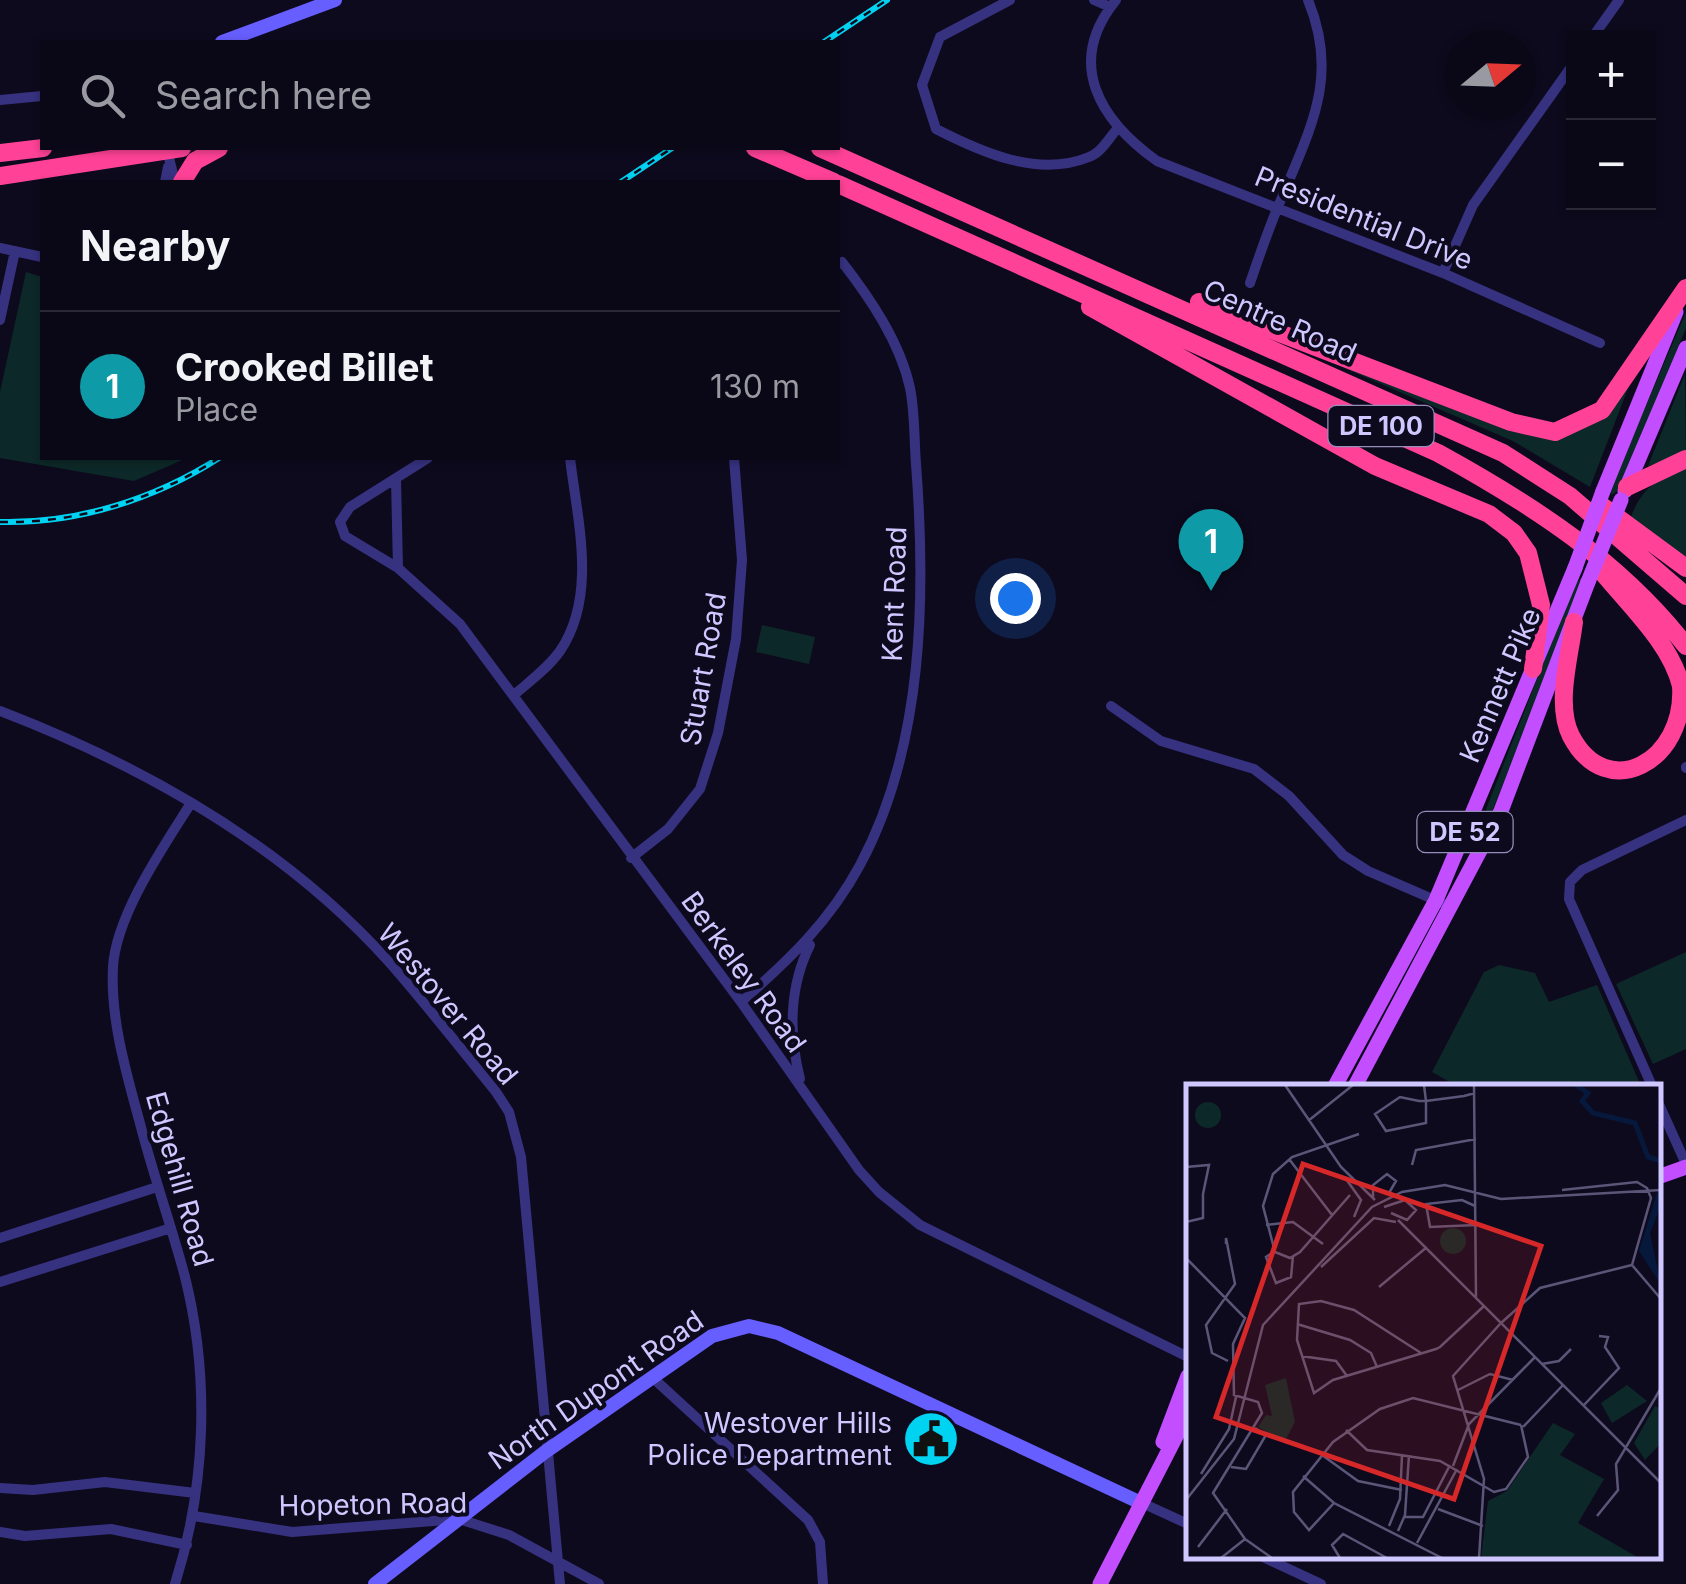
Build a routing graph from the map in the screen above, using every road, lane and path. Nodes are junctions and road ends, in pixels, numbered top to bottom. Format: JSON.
{"nodes":[{"id":1,"x":335,"y":0,"type":"edge"},
{"id":2,"x":1010,"y":0,"type":"edge"},
{"id":3,"x":1094,"y":0,"type":"edge"},
{"id":4,"x":1308,"y":0,"type":"edge"},
{"id":5,"x":1618,"y":0,"type":"edge"},
{"id":6,"x":1113,"y":4,"type":"edge"},
{"id":7,"x":1597,"y":30,"type":"edge"},
{"id":8,"x":227,"y":40,"type":"edge"},
{"id":9,"x":1566,"y":75,"type":"edge"},
{"id":10,"x":40,"y":96,"type":"edge"},
{"id":11,"x":0,"y":100,"type":"edge"},
{"id":12,"x":1117,"y":129,"type":"junction"},
{"id":13,"x":40,"y":148,"type":"edge"},
{"id":14,"x":216,"y":150,"type":"edge"},
{"id":15,"x":759,"y":150,"type":"edge"},
{"id":16,"x":825,"y":150,"type":"edge"},
{"id":17,"x":0,"y":152,"type":"edge"},
{"id":18,"x":171,"y":153,"type":"edge"},
{"id":19,"x":0,"y":176,"type":"edge"},
{"id":20,"x":165,"y":180,"type":"edge"},
{"id":21,"x":178,"y":180,"type":"edge"},
{"id":22,"x":181,"y":180,"type":"edge"},
{"id":23,"x":829,"y":180,"type":"edge"},
{"id":24,"x":840,"y":185,"type":"edge"},
{"id":25,"x":1277,"y":207,"type":"junction"},
{"id":26,"x":974,"y":214,"type":"junction"},
{"id":27,"x":0,"y":248,"type":"edge"},
{"id":28,"x":15,"y":251,"type":"junction"},
{"id":29,"x":40,"y":257,"type":"edge"},
{"id":30,"x":1011,"y":262,"type":"junction"},
{"id":31,"x":840,"y":263,"type":"edge"},
{"id":32,"x":1444,"y":272,"type":"junction"},
{"id":33,"x":1250,"y":283,"type":"dead end"},
{"id":34,"x":1686,"y":290,"type":"edge"},
{"id":35,"x":0,"y":320,"type":"edge"},
{"id":36,"x":1600,"y":343,"type":"dead end"},
{"id":37,"x":1686,"y":348,"type":"edge"},
{"id":38,"x":1412,"y":409,"type":"junction"},
{"id":39,"x":1686,"y":459,"type":"edge"},
{"id":40,"x":425,"y":460,"type":"edge"},
{"id":41,"x":570,"y":460,"type":"edge"},
{"id":42,"x":734,"y":460,"type":"edge"},
{"id":43,"x":396,"y":480,"type":"junction"},
{"id":44,"x":1624,"y":493,"type":"junction"},
{"id":45,"x":1576,"y":539,"type":"junction"},
{"id":46,"x":398,"y":568,"type":"junction"},
{"id":47,"x":1686,"y":568,"type":"edge"},
{"id":48,"x":1686,"y":596,"type":"edge"},
{"id":49,"x":1574,"y":622,"type":"junction"},
{"id":50,"x":1686,"y":646,"type":"edge"},
{"id":51,"x":1533,"y":669,"type":"junction"},
{"id":52,"x":514,"y":694,"type":"junction"},
{"id":53,"x":1110,"y":706,"type":"dead end"},
{"id":54,"x":0,"y":711,"type":"edge"},
{"id":55,"x":191,"y":803,"type":"junction"},
{"id":56,"x":1686,"y":820,"type":"edge"},
{"id":57,"x":631,"y":858,"type":"junction"},
{"id":58,"x":1436,"y":900,"type":"junction"},
{"id":59,"x":1451,"y":907,"type":"junction"},
{"id":60,"x":820,"y":926,"type":"junction"},
{"id":61,"x":742,"y":1002,"type":"junction"},
{"id":62,"x":1336,"y":1084,"type":"edge"},
{"id":63,"x":1356,"y":1084,"type":"edge"},
{"id":64,"x":1651,"y":1084,"type":"edge"},
{"id":65,"x":802,"y":1088,"type":"junction"},
{"id":66,"x":1661,"y":1109,"type":"edge"},
{"id":67,"x":1686,"y":1166,"type":"edge"},
{"id":68,"x":1661,"y":1176,"type":"edge"},
{"id":69,"x":157,"y":1188,"type":"junction"},
{"id":70,"x":171,"y":1228,"type":"junction"},
{"id":71,"x":0,"y":1238,"type":"edge"},
{"id":72,"x":0,"y":1282,"type":"edge"},
{"id":73,"x":1186,"y":1356,"type":"edge"},
{"id":74,"x":653,"y":1378,"type":"junction"},
{"id":75,"x":1186,"y":1381,"type":"edge"},
{"id":76,"x":1186,"y":1416,"type":"edge"},
{"id":77,"x":545,"y":1452,"type":"junction"},
{"id":78,"x":0,"y":1488,"type":"edge"},
{"id":79,"x":196,"y":1493,"type":"junction"},
{"id":80,"x":1140,"y":1502,"type":"junction"},
{"id":81,"x":194,"y":1516,"type":"junction"},
{"id":82,"x":458,"y":1519,"type":"junction"},
{"id":83,"x":1186,"y":1523,"type":"edge"},
{"id":84,"x":0,"y":1532,"type":"edge"},
{"id":85,"x":187,"y":1544,"type":"junction"},
{"id":86,"x":1267,"y":1559,"type":"edge"},
{"id":87,"x":558,"y":1564,"type":"junction"},
{"id":88,"x":1102,"y":1579,"type":"edge"},
{"id":89,"x":175,"y":1584,"type":"edge"},
{"id":90,"x":375,"y":1584,"type":"edge"},
{"id":91,"x":560,"y":1584,"type":"edge"},
{"id":92,"x":599,"y":1584,"type":"edge"},
{"id":93,"x":823,"y":1584,"type":"edge"},
{"id":94,"x":1321,"y":1584,"type":"edge"}],
"edges":[{"from":1,"to":8,"type":"main road"},
{"from":2,"to":12,"type":"street"},
{"from":3,"to":6,"type":"street","name":"Presidential Drive"},
{"from":4,"to":25,"type":"street"},
{"from":5,"to":7,"type":"street"},
{"from":6,"to":12,"type":"street","name":"Presidential Drive"},
{"from":9,"to":32,"type":"street"},
{"from":10,"to":11,"type":"street"},
{"from":12,"to":25,"type":"street","name":"Presidential Drive"},
{"from":13,"to":17,"type":"highway"},
{"from":14,"to":22,"type":"highway"},
{"from":15,"to":23,"type":"highway","name":"Centre Road","number":"DE 100"},
{"from":16,"to":26,"type":"highway","name":"Centre Road","number":"DE 100"},
{"from":18,"to":19,"type":"highway"},
{"from":18,"to":20,"type":"street"},
{"from":18,"to":21,"type":"street"},
{"from":24,"to":30,"type":"highway","name":"Centre Road","number":"DE 100"},
{"from":25,"to":32,"type":"street","name":"Presidential Drive"},
{"from":25,"to":33,"type":"street"},
{"from":26,"to":34,"type":"highway"},
{"from":26,"to":38,"type":"highway","name":"Centre Road","number":"DE 100"},
{"from":27,"to":28,"type":"street"},
{"from":28,"to":29,"type":"street"},
{"from":28,"to":35,"type":"street"},
{"from":30,"to":45,"type":"highway","name":"Centre Road","number":"DE 100"},
{"from":30,"to":51,"type":"highway"},
{"from":31,"to":60,"type":"street","name":"Kent Road"},
{"from":32,"to":36,"type":"street","name":"Presidential Drive"},
{"from":34,"to":51,"type":"main road","name":"Kennett Pike","number":"DE 52","bridge":true},
{"from":37,"to":44,"type":"main road","name":"Kennett Pike","number":"DE 52"},
{"from":38,"to":47,"type":"highway"},
{"from":38,"to":48,"type":"highway","name":"Centre Road","number":"DE 100"},
{"from":39,"to":44,"type":"highway"},
{"from":40,"to":43,"type":"street"},
{"from":41,"to":52,"type":"street"},
{"from":42,"to":57,"type":"street","name":"Stuart Road"},
{"from":43,"to":46,"type":"street"},
{"from":43,"to":46,"type":"street","name":"Berkeley Road"},
{"from":44,"to":49,"type":"main road","name":"Kennett Pike","number":"DE 52","bridge":true},
{"from":45,"to":49,"type":"highway"},
{"from":45,"to":50,"type":"highway","name":"Centre Road","number":"DE 100"},
{"from":46,"to":52,"type":"street","name":"Berkeley Road"},
{"from":49,"to":59,"type":"main road","name":"Kennett Pike","number":"DE 52"},
{"from":51,"to":58,"type":"main road","name":"Kennett Pike","number":"DE 52"},
{"from":52,"to":57,"type":"street","name":"Berkeley Road"},
{"from":53,"to":58,"type":"street"},
{"from":54,"to":55,"type":"street","name":"Westover Road"},
{"from":55,"to":69,"type":"street","name":"Edgehill Road"},
{"from":55,"to":77,"type":"street","name":"Westover Road"},
{"from":56,"to":64,"type":"street"},
{"from":57,"to":61,"type":"street","name":"Berkeley Road"},
{"from":58,"to":59,"type":"street"},
{"from":58,"to":62,"type":"main road","name":"Kennett Pike","number":"DE 52"},
{"from":59,"to":63,"type":"main road","name":"Kennett Pike","number":"DE 52"},
{"from":60,"to":61,"type":"street","name":"Kent Road"},
{"from":60,"to":65,"type":"street","name":"Kent Road"},
{"from":61,"to":65,"type":"street","name":"Berkeley Road"},
{"from":65,"to":73,"type":"street","name":"Berkeley Road"},
{"from":66,"to":67,"type":"street"},
{"from":67,"to":68,"type":"main road"},
{"from":69,"to":70,"type":"street","name":"Edgehill Road"},
{"from":69,"to":71,"type":"street"},
{"from":70,"to":72,"type":"street"},
{"from":70,"to":79,"type":"street","name":"Edgehill Road"},
{"from":74,"to":77,"type":"main road","name":"North Dupont Road"},
{"from":74,"to":80,"type":"main road","name":"North Dupont Road"},
{"from":74,"to":93,"type":"street"},
{"from":75,"to":80,"type":"main road"},
{"from":76,"to":80,"type":"main road"},
{"from":77,"to":82,"type":"main road","name":"North Dupont Road"},
{"from":77,"to":87,"type":"street","name":"Westover Road"},
{"from":78,"to":79,"type":"street"},
{"from":79,"to":81,"type":"street","name":"Edgehill Road"},
{"from":80,"to":83,"type":"street"},
{"from":80,"to":88,"type":"main road"},
{"from":81,"to":82,"type":"street","name":"Hopeton Road"},
{"from":81,"to":85,"type":"street","name":"Edgehill Road"},
{"from":82,"to":87,"type":"street","name":"Hopeton Road"},
{"from":82,"to":90,"type":"main road","name":"North Dupont Road"},
{"from":84,"to":85,"type":"street"},
{"from":85,"to":89,"type":"street","name":"Edgehill Road"},
{"from":86,"to":94,"type":"street"},
{"from":87,"to":91,"type":"street","name":"Westover Road"},
{"from":87,"to":92,"type":"street","name":"Hopeton Road"}]}
